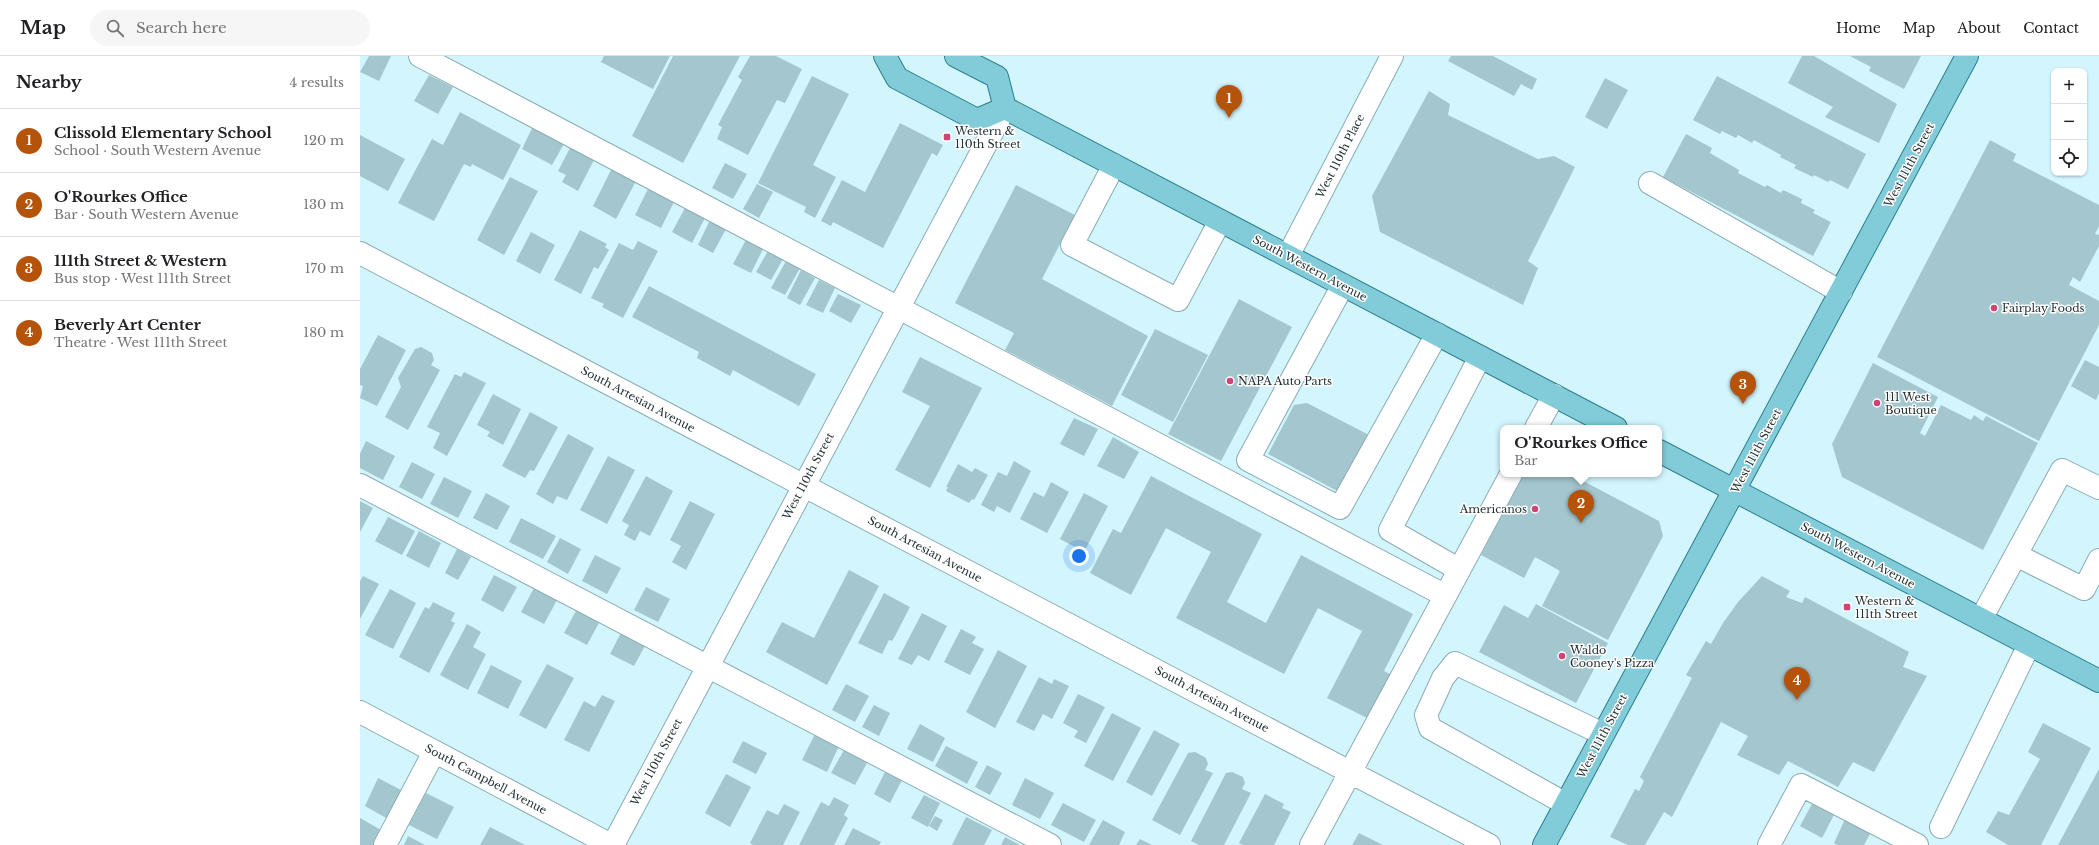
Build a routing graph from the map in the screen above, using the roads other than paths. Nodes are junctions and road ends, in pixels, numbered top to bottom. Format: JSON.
{"nodes":[{"id":1,"x":420,"y":56,"type":"edge"},
{"id":2,"x":885,"y":56,"type":"edge"},
{"id":3,"x":956,"y":56,"type":"edge"},
{"id":4,"x":1392,"y":56,"type":"edge"},
{"id":5,"x":1967,"y":56,"type":"edge"},
{"id":6,"x":1005,"y":108,"type":"junction"},
{"id":7,"x":1114,"y":165,"type":"junction"},
{"id":8,"x":1650,"y":183,"type":"dead end"},
{"id":9,"x":1220,"y":221,"type":"junction"},
{"id":10,"x":360,"y":254,"type":"edge"},
{"id":11,"x":1288,"y":256,"type":"junction"},
{"id":12,"x":1343,"y":285,"type":"junction"},
{"id":13,"x":1841,"y":292,"type":"junction"},
{"id":14,"x":899,"y":307,"type":"junction"},
{"id":15,"x":1437,"y":334,"type":"junction"},
{"id":16,"x":1480,"y":357,"type":"junction"},
{"id":17,"x":1554,"y":395,"type":"junction"},
{"id":18,"x":1538,"y":425,"type":"edge"},
{"id":19,"x":1610,"y":425,"type":"edge"},
{"id":20,"x":1662,"y":453,"type":"edge"},
{"id":21,"x":1509,"y":477,"type":"edge"},
{"id":22,"x":360,"y":485,"type":"edge"},
{"id":23,"x":803,"y":486,"type":"junction"},
{"id":24,"x":2099,"y":488,"type":"edge"},
{"id":25,"x":1735,"y":490,"type":"junction"},
{"id":26,"x":2016,"y":555,"type":"junction"},
{"id":27,"x":2099,"y":560,"type":"edge"},
{"id":28,"x":1458,"y":569,"type":"junction"},
{"id":29,"x":1444,"y":595,"type":"junction"},
{"id":30,"x":1981,"y":620,"type":"junction"},
{"id":31,"x":2029,"y":645,"type":"junction"},
{"id":32,"x":707,"y":666,"type":"junction"},
{"id":33,"x":2099,"y":682,"type":"edge"},
{"id":34,"x":360,"y":712,"type":"edge"},
{"id":35,"x":1603,"y":734,"type":"junction"},
{"id":36,"x":434,"y":752,"type":"junction"},
{"id":37,"x":1350,"y":772,"type":"junction"},
{"id":38,"x":1566,"y":804,"type":"junction"},
{"id":39,"x":1941,"y":827,"type":"dead end"},
{"id":40,"x":385,"y":845,"type":"edge"},
{"id":41,"x":612,"y":845,"type":"edge"},
{"id":42,"x":1050,"y":845,"type":"edge"},
{"id":43,"x":1311,"y":845,"type":"edge"},
{"id":44,"x":1489,"y":845,"type":"edge"},
{"id":45,"x":1544,"y":845,"type":"edge"},
{"id":46,"x":1769,"y":845,"type":"edge"},
{"id":47,"x":1917,"y":845,"type":"edge"}],
"edges":[{"from":1,"to":14,"type":"street"},
{"from":2,"to":6,"type":"main road"},
{"from":3,"to":6,"type":"main road"},
{"from":4,"to":11,"type":"street","name":"West 110th Place"},
{"from":5,"to":13,"type":"main road","name":"West 111th Street"},
{"from":6,"to":7,"type":"main road","name":"South Western Avenue"},
{"from":6,"to":14,"type":"street","name":"West 110th Street"},
{"from":7,"to":9,"type":"main road","name":"South Western Avenue"},
{"from":7,"to":9,"type":"street"},
{"from":8,"to":13,"type":"street"},
{"from":9,"to":11,"type":"main road","name":"South Western Avenue"},
{"from":10,"to":23,"type":"street","name":"South Artesian Avenue"},
{"from":11,"to":12,"type":"main road","name":"South Western Avenue"},
{"from":12,"to":15,"type":"main road","name":"South Western Avenue"},
{"from":12,"to":15,"type":"street"},
{"from":13,"to":25,"type":"main road","name":"West 111th Street"},
{"from":14,"to":23,"type":"street","name":"West 110th Street"},
{"from":14,"to":29,"type":"street"},
{"from":15,"to":16,"type":"main road","name":"South Western Avenue"},
{"from":16,"to":17,"type":"main road","name":"South Western Avenue"},
{"from":16,"to":28,"type":"street"},
{"from":17,"to":18,"type":"street"},
{"from":17,"to":19,"type":"main road","name":"South Western Avenue"},
{"from":20,"to":25,"type":"main road","name":"South Western Avenue"},
{"from":21,"to":28,"type":"street"},
{"from":22,"to":32,"type":"street"},
{"from":23,"to":32,"type":"street","name":"West 110th Street"},
{"from":23,"to":37,"type":"street","name":"South Artesian Avenue"},
{"from":24,"to":26,"type":"street"},
{"from":25,"to":30,"type":"main road","name":"South Western Avenue"},
{"from":25,"to":35,"type":"main road","name":"West 111th Street"},
{"from":26,"to":27,"type":"street"},
{"from":26,"to":30,"type":"street"},
{"from":28,"to":29,"type":"street"},
{"from":29,"to":37,"type":"street"},
{"from":30,"to":31,"type":"main road","name":"South Western Avenue"},
{"from":31,"to":33,"type":"main road","name":"South Western Avenue"},
{"from":31,"to":39,"type":"street"},
{"from":32,"to":41,"type":"street","name":"West 110th Street"},
{"from":32,"to":42,"type":"street"},
{"from":34,"to":36,"type":"street","name":"South Campbell Avenue"},
{"from":35,"to":38,"type":"main road","name":"West 111th Street"},
{"from":35,"to":38,"type":"street"},
{"from":36,"to":40,"type":"street"},
{"from":36,"to":41,"type":"street","name":"South Campbell Avenue"},
{"from":37,"to":43,"type":"street"},
{"from":37,"to":44,"type":"street","name":"South Artesian Avenue"},
{"from":38,"to":45,"type":"main road","name":"West 111th Street"},
{"from":46,"to":47,"type":"street"}]}
